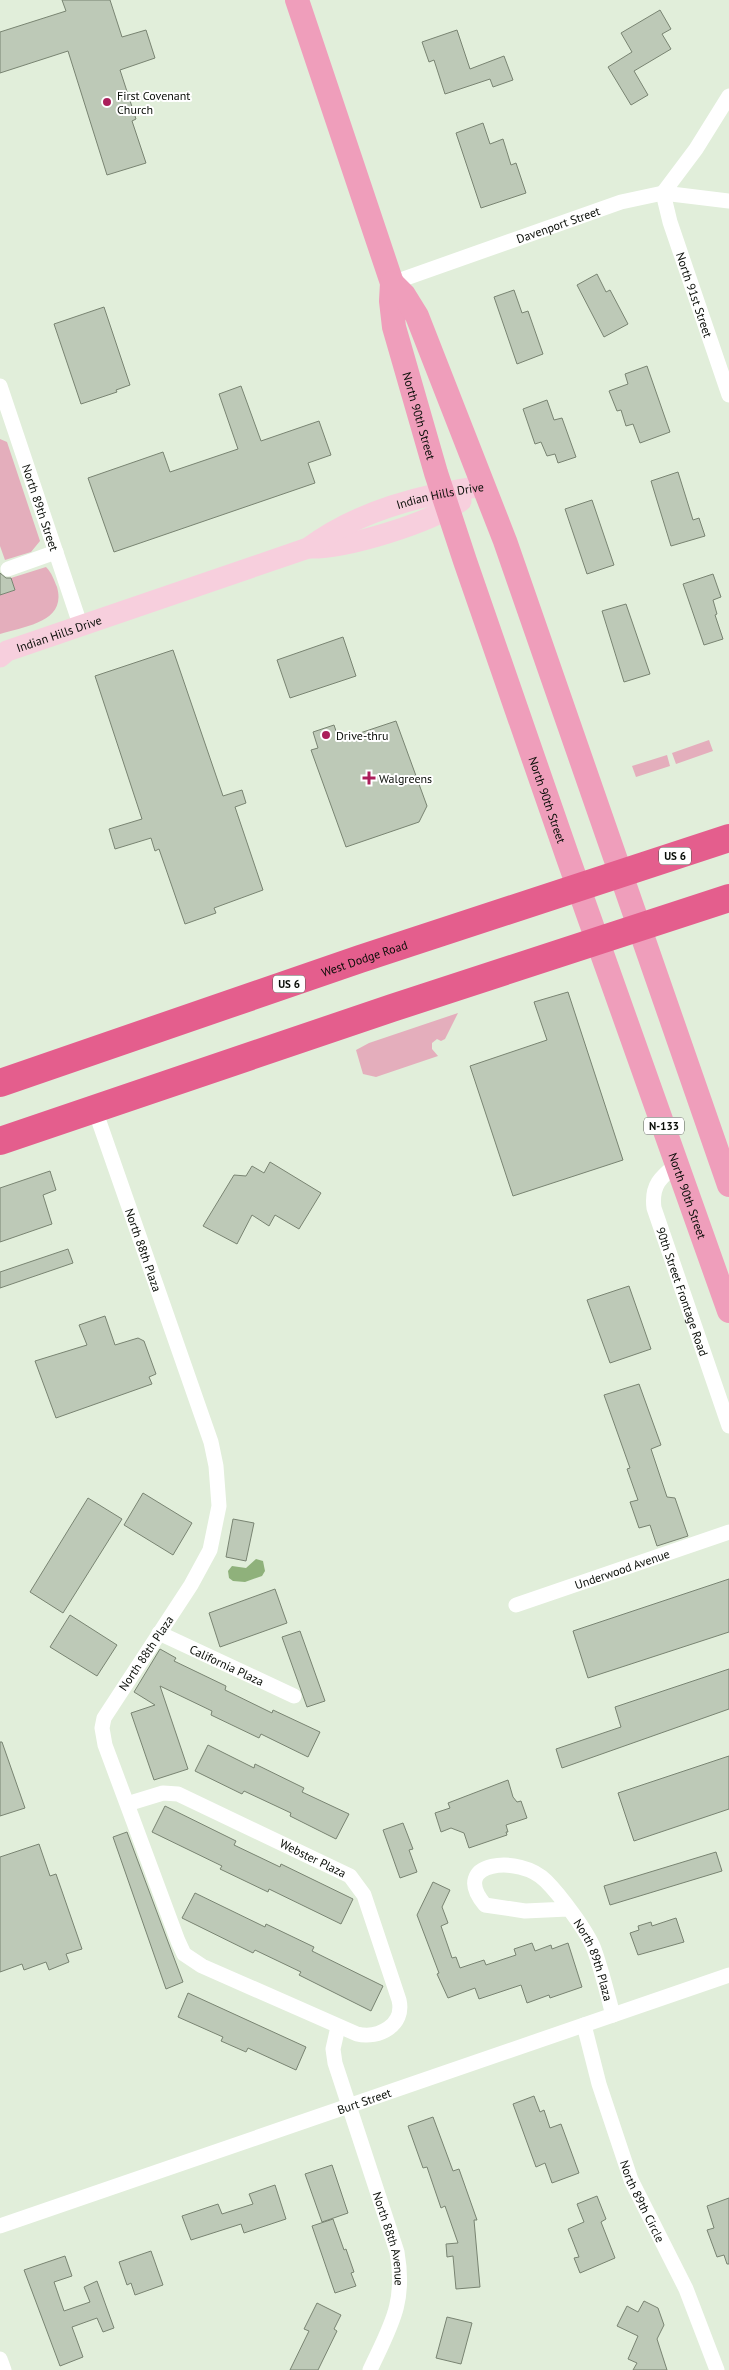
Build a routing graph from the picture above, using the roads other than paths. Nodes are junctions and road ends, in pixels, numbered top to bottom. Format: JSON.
{"nodes":[{"id":1,"x":297,"y":0,"type":"edge"},
{"id":2,"x":729,"y":96,"type":"edge"},
{"id":3,"x":663,"y":193,"type":"junction"},
{"id":4,"x":729,"y":201,"type":"edge"},
{"id":5,"x":392,"y":283,"type":"junction"},
{"id":6,"x":0,"y":386,"type":"edge"},
{"id":7,"x":729,"y":395,"type":"edge"},
{"id":8,"x":7,"y":428,"type":"edge"},
{"id":9,"x":484,"y":486,"type":"junction"},
{"id":10,"x":445,"y":500,"type":"junction"},
{"id":11,"x":56,"y":552,"type":"junction"},
{"id":12,"x":8,"y":569,"type":"dead end"},
{"id":13,"x":81,"y":627,"type":"junction"},
{"id":14,"x":2,"y":653,"type":"edge"},
{"id":15,"x":729,"y":838,"type":"edge"},
{"id":16,"x":622,"y":874,"type":"junction"},
{"id":17,"x":578,"y":888,"type":"junction"},
{"id":18,"x":729,"y":898,"type":"edge"},
{"id":19,"x":640,"y":927,"type":"junction"},
{"id":20,"x":597,"y":941,"type":"junction"},
{"id":21,"x":0,"y":1083,"type":"edge"},
{"id":22,"x":95,"y":1110,"type":"junction"},
{"id":23,"x":0,"y":1141,"type":"edge"},
{"id":24,"x":678,"y":1164,"type":"junction"},
{"id":25,"x":729,"y":1185,"type":"edge"},
{"id":26,"x":729,"y":1312,"type":"edge"},
{"id":27,"x":729,"y":1426,"type":"edge"},
{"id":28,"x":729,"y":1532,"type":"edge"},
{"id":29,"x":516,"y":1605,"type":"dead end"},
{"id":30,"x":159,"y":1633,"type":"junction"},
{"id":31,"x":294,"y":1696,"type":"dead end"},
{"id":32,"x":127,"y":1804,"type":"junction"},
{"id":33,"x":568,"y":1910,"type":"junction"},
{"id":34,"x":729,"y":1975,"type":"edge"},
{"id":35,"x":613,"y":2015,"type":"junction"},
{"id":36,"x":584,"y":2025,"type":"junction"},
{"id":37,"x":338,"y":2027,"type":"junction"},
{"id":38,"x":348,"y":2106,"type":"junction"},
{"id":39,"x":0,"y":2226,"type":"edge"},
{"id":40,"x":0,"y":2358,"type":"edge"},
{"id":41,"x":4,"y":2370,"type":"edge"},
{"id":42,"x":370,"y":2370,"type":"edge"},
{"id":43,"x":717,"y":2370,"type":"edge"}],
"edges":[{"from":1,"to":5,"type":"main road","name":"North 90th Street"},
{"from":2,"to":3,"type":"street"},
{"from":3,"to":4,"type":"street","name":"Davenport Street"},
{"from":3,"to":5,"type":"street","name":"Davenport Street"},
{"from":3,"to":7,"type":"street","name":"North 91st Street"},
{"from":5,"to":9,"type":"main road","name":"North 90th Street"},
{"from":5,"to":10,"type":"main road","name":"North 90th Street"},
{"from":6,"to":8,"type":"street","name":"North 89th Street"},
{"from":8,"to":11,"type":"street","name":"North 89th Street"},
{"from":9,"to":10,"type":"street","name":"Indian Hills Drive"},
{"from":9,"to":16,"type":"main road","name":"North 90th Street"},
{"from":10,"to":13,"type":"street","name":"Indian Hills Drive"},
{"from":10,"to":17,"type":"main road","name":"North 90th Street"},
{"from":11,"to":12,"type":"street"},
{"from":11,"to":13,"type":"street","name":"North 89th Street"},
{"from":13,"to":14,"type":"street","name":"Indian Hills Drive"},
{"from":15,"to":16,"type":"highway","name":"West Dodge Road","number":"US 6"},
{"from":16,"to":17,"type":"highway","name":"West Dodge Road","number":"US 6"},
{"from":16,"to":19,"type":"main road","name":"North 90th Street"},
{"from":17,"to":20,"type":"main road","name":"North 90th Street","number":"N-133"},
{"from":17,"to":21,"type":"highway","name":"West Dodge Road","number":"US 6"},
{"from":18,"to":19,"type":"highway"},
{"from":19,"to":20,"type":"highway"},
{"from":19,"to":25,"type":"main road","name":"North 90th Street"},
{"from":20,"to":22,"type":"highway"},
{"from":20,"to":24,"type":"main road","name":"North 90th Street","number":"N-133"},
{"from":22,"to":23,"type":"highway"},
{"from":22,"to":30,"type":"street","name":"North 88th Plaza"},
{"from":24,"to":26,"type":"main road","name":"North 90th Street","number":"N-133"},
{"from":24,"to":27,"type":"street","name":"90th Street Frontage Road"},
{"from":28,"to":29,"type":"street","name":"Underwood Avenue"},
{"from":30,"to":31,"type":"street","name":"California Plaza"},
{"from":30,"to":32,"type":"street","name":"North 88th Plaza"},
{"from":32,"to":37,"type":"street","name":"North 88th Plaza"},
{"from":32,"to":37,"type":"street","name":"Webster Plaza"},
{"from":33,"to":33,"type":"street","name":"North 89th Plaza"},
{"from":33,"to":35,"type":"street","name":"North 89th Plaza"},
{"from":34,"to":35,"type":"street","name":"Burt Street"},
{"from":35,"to":36,"type":"street","name":"Burt Street"},
{"from":36,"to":38,"type":"street","name":"Burt Street"},
{"from":36,"to":43,"type":"street","name":"North 89th Circle"},
{"from":37,"to":38,"type":"street"},
{"from":38,"to":39,"type":"street","name":"Burt Street"},
{"from":38,"to":42,"type":"street","name":"North 88th Avenue"},
{"from":40,"to":41,"type":"street"}]}
